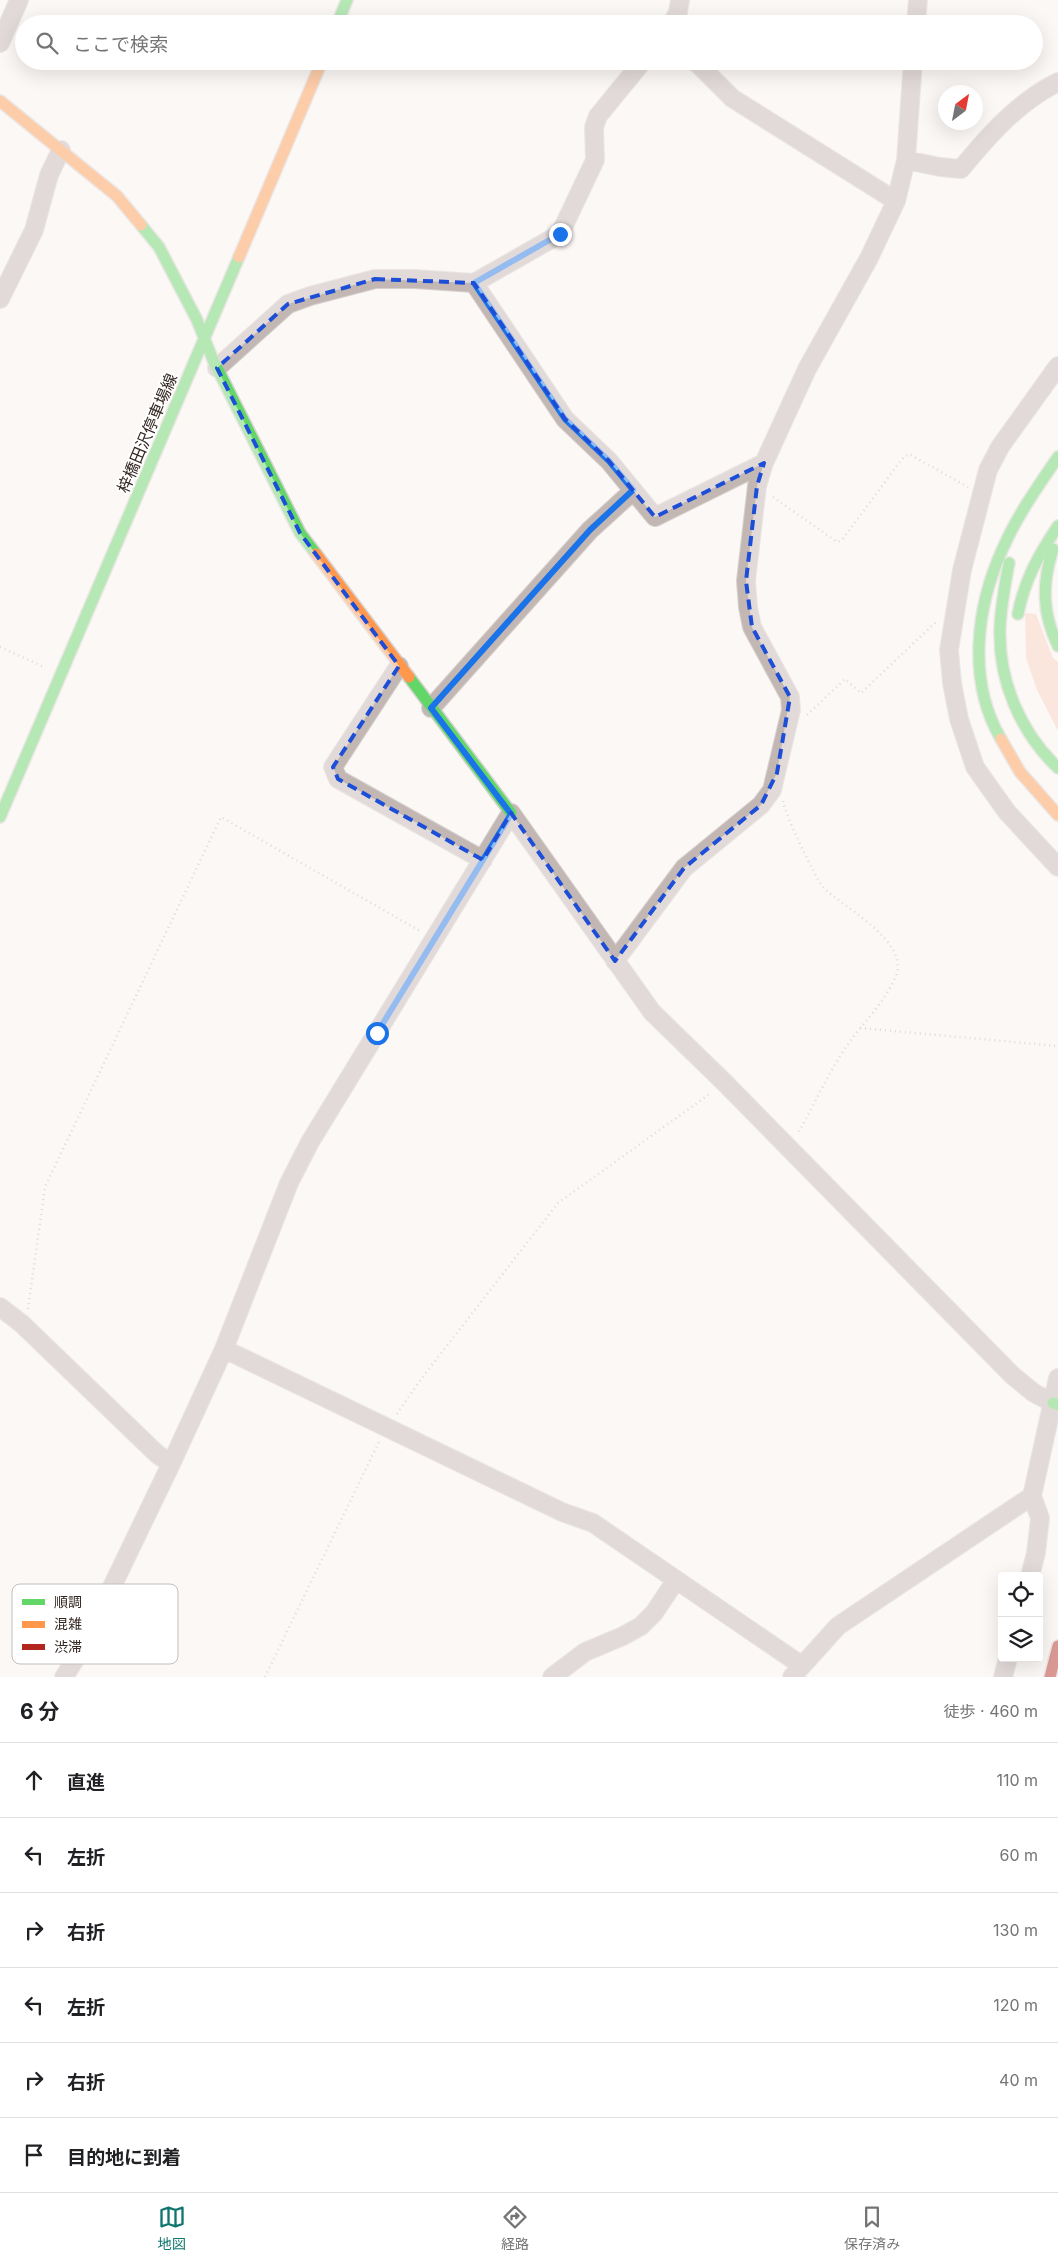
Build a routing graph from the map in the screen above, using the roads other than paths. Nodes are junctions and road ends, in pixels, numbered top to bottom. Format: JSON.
{"nodes":[{"id":1,"x":19,"y":0,"type":"edge"},
{"id":2,"x":347,"y":0,"type":"edge"},
{"id":3,"x":680,"y":0,"type":"edge"},
{"id":4,"x":918,"y":0,"type":"edge"},
{"id":5,"x":341,"y":15,"type":"edge"},
{"id":6,"x":676,"y":15,"type":"edge"},
{"id":7,"x":917,"y":15,"type":"edge"},
{"id":8,"x":0,"y":43,"type":"edge"},
{"id":9,"x":318,"y":70,"type":"edge"},
{"id":10,"x":636,"y":70,"type":"edge"},
{"id":11,"x":704,"y":70,"type":"edge"},
{"id":12,"x":913,"y":70,"type":"edge"},
{"id":13,"x":1058,"y":82,"type":"edge"},
{"id":14,"x":0,"y":101,"type":"edge"},
{"id":15,"x":61,"y":150,"type":"junction"},
{"id":16,"x":906,"y":160,"type":"junction"},
{"id":17,"x":896,"y":201,"type":"junction"},
{"id":18,"x":474,"y":283,"type":"junction"},
{"id":19,"x":0,"y":299,"type":"edge"},
{"id":20,"x":204,"y":339,"type":"junction"},
{"id":21,"x":1058,"y":366,"type":"edge"},
{"id":22,"x":217,"y":368,"type":"junction"},
{"id":23,"x":1058,"y":457,"type":"edge"},
{"id":24,"x":764,"y":463,"type":"junction"},
{"id":25,"x":633,"y":490,"type":"junction"},
{"id":26,"x":1030,"y":497,"type":"junction"},
{"id":27,"x":1058,"y":526,"type":"edge"},
{"id":28,"x":1058,"y":536,"type":"edge"},
{"id":29,"x":1018,"y":629,"type":"dead end"},
{"id":30,"x":1058,"y":646,"type":"edge"},
{"id":31,"x":399,"y":666,"type":"junction"},
{"id":32,"x":431,"y":708,"type":"junction"},
{"id":33,"x":1058,"y":768,"type":"edge"},
{"id":34,"x":511,"y":814,"type":"junction"},
{"id":35,"x":1058,"y":815,"type":"edge"},
{"id":36,"x":0,"y":816,"type":"edge"},
{"id":37,"x":483,"y":860,"type":"junction"},
{"id":38,"x":1058,"y":867,"type":"edge"},
{"id":39,"x":615,"y":961,"type":"junction"},
{"id":40,"x":0,"y":1307,"type":"edge"},
{"id":41,"x":224,"y":1349,"type":"junction"},
{"id":42,"x":1058,"y":1378,"type":"edge"},
{"id":43,"x":1056,"y":1404,"type":"edge"},
{"id":44,"x":172,"y":1464,"type":"junction"},
{"id":45,"x":1032,"y":1496,"type":"junction"},
{"id":46,"x":1031,"y":1572,"type":"edge"},
{"id":47,"x":676,"y":1580,"type":"junction"},
{"id":48,"x":113,"y":1584,"type":"edge"},
{"id":49,"x":1058,"y":1646,"type":"edge"},
{"id":50,"x":1007,"y":1662,"type":"edge"},
{"id":51,"x":72,"y":1664,"type":"edge"},
{"id":52,"x":797,"y":1671,"type":"edge"},
{"id":53,"x":64,"y":1677,"type":"edge"},
{"id":54,"x":552,"y":1677,"type":"edge"},
{"id":55,"x":1003,"y":1677,"type":"edge"},
{"id":56,"x":1050,"y":1677,"type":"edge"}],
"edges":[{"from":1,"to":8,"type":"street"},
{"from":2,"to":5,"type":"main road"},
{"from":3,"to":6,"type":"street"},
{"from":4,"to":7,"type":"street"},
{"from":9,"to":20,"type":"main road","name":"梓橋田沢停車場線"},
{"from":10,"to":18,"type":"street"},
{"from":11,"to":17,"type":"street"},
{"from":12,"to":16,"type":"street"},
{"from":13,"to":16,"type":"street"},
{"from":14,"to":15,"type":"main road"},
{"from":15,"to":19,"type":"street"},
{"from":15,"to":20,"type":"main road"},
{"from":16,"to":17,"type":"street"},
{"from":17,"to":24,"type":"street"},
{"from":18,"to":22,"type":"street"},
{"from":18,"to":25,"type":"street"},
{"from":20,"to":22,"type":"main road"},
{"from":20,"to":36,"type":"main road","name":"梓橋田沢停車場線"},
{"from":21,"to":38,"type":"street"},
{"from":22,"to":31,"type":"main road"},
{"from":23,"to":26,"type":"main road"},
{"from":24,"to":25,"type":"street"},
{"from":24,"to":39,"type":"street"},
{"from":25,"to":32,"type":"street"},
{"from":26,"to":33,"type":"main road"},
{"from":26,"to":35,"type":"main road"},
{"from":27,"to":29,"type":"main road"},
{"from":28,"to":30,"type":"main road"},
{"from":31,"to":32,"type":"main road"},
{"from":31,"to":37,"type":"street"},
{"from":32,"to":34,"type":"main road"},
{"from":34,"to":37,"type":"street"},
{"from":34,"to":39,"type":"street"},
{"from":37,"to":41,"type":"street"},
{"from":39,"to":43,"type":"street"},
{"from":40,"to":44,"type":"street"},
{"from":41,"to":44,"type":"street"},
{"from":41,"to":47,"type":"street"},
{"from":42,"to":43,"type":"street"},
{"from":43,"to":45,"type":"street"},
{"from":44,"to":48,"type":"street"},
{"from":45,"to":46,"type":"street"},
{"from":45,"to":52,"type":"street"},
{"from":47,"to":52,"type":"street"},
{"from":47,"to":54,"type":"street"},
{"from":49,"to":56,"type":"main road"},
{"from":50,"to":55,"type":"street"},
{"from":51,"to":53,"type":"street"}]}
